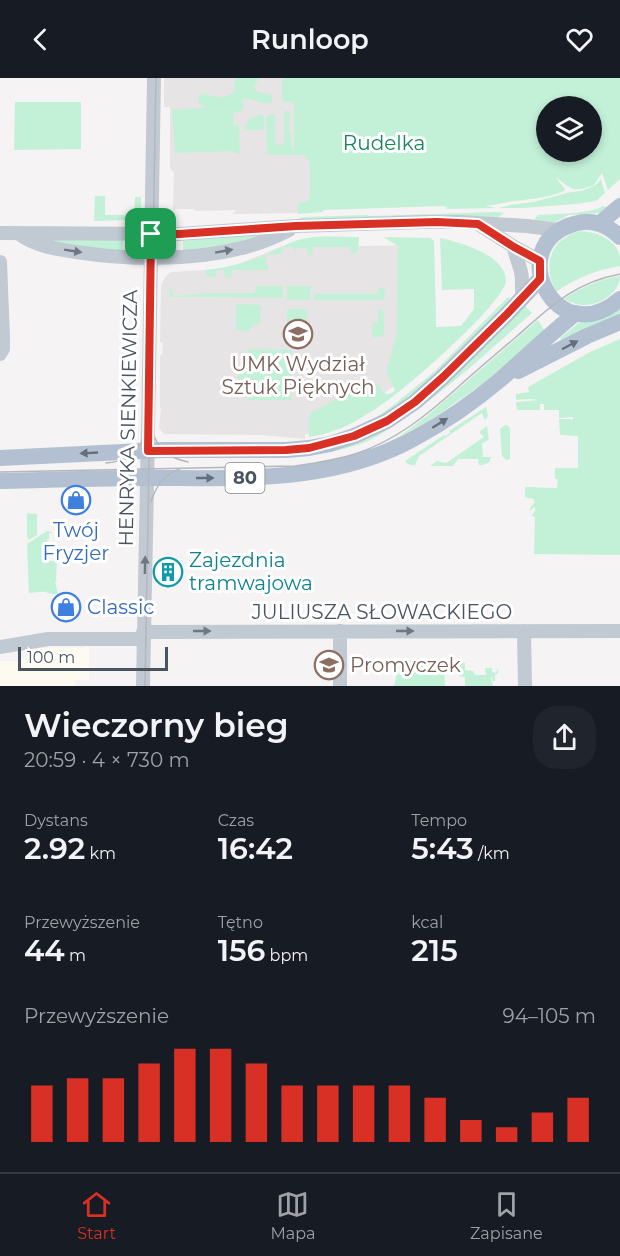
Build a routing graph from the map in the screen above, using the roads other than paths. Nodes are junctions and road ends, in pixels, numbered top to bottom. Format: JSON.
{"nodes":[{"id":1,"x":154,"y":78,"type":"edge"},
{"id":2,"x":620,"y":206,"type":"edge"},
{"id":3,"x":478,"y":224,"type":"junction"},
{"id":4,"x":599,"y":224,"type":"junction"},
{"id":5,"x":296,"y":226,"type":"junction"},
{"id":6,"x":559,"y":230,"type":"junction"},
{"id":7,"x":0,"y":233,"type":"edge"},
{"id":8,"x":18,"y":233,"type":"junction"},
{"id":9,"x":151,"y":234,"type":"junction"},
{"id":10,"x":619,"y":235,"type":"edge"},
{"id":11,"x":514,"y":247,"type":"junction"},
{"id":12,"x":151,"y":257,"type":"junction"},
{"id":13,"x":540,"y":261,"type":"junction"},
{"id":14,"x":0,"y":262,"type":"edge"},
{"id":15,"x":540,"y":279,"type":"junction"},
{"id":16,"x":523,"y":298,"type":"junction"},
{"id":17,"x":620,"y":299,"type":"edge"},
{"id":18,"x":576,"y":313,"type":"junction"},
{"id":19,"x":620,"y":322,"type":"edge"},
{"id":20,"x":0,"y":354,"type":"edge"},
{"id":21,"x":499,"y":381,"type":"junction"},
{"id":22,"x":148,"y":451,"type":"junction"},
{"id":23,"x":0,"y":458,"type":"edge"},
{"id":24,"x":147,"y":478,"type":"junction"},
{"id":25,"x":0,"y":481,"type":"edge"},
{"id":26,"x":340,"y":631,"type":"junction"},
{"id":27,"x":524,"y":631,"type":"junction"},
{"id":28,"x":620,"y":631,"type":"edge"},
{"id":29,"x":143,"y":635,"type":"junction"},
{"id":30,"x":0,"y":647,"type":"edge"},
{"id":31,"x":142,"y":686,"type":"edge"},
{"id":32,"x":340,"y":686,"type":"edge"},
{"id":33,"x":525,"y":686,"type":"edge"}],
"edges":[{"from":1,"to":9,"type":"street","name":"HENRYKA SIENKIEWICZA"},
{"from":2,"to":4,"type":"main road"},
{"from":3,"to":5,"type":"street"},
{"from":3,"to":6,"type":"street"},
{"from":3,"to":11,"type":"street"},
{"from":4,"to":6,"type":"main road"},
{"from":4,"to":10,"type":"main road"},
{"from":5,"to":9,"type":"street"},
{"from":12,"to":5,"type":"street","one_way":true},
{"from":6,"to":13,"type":"main road"},
{"from":7,"to":8,"type":"street"},
{"from":8,"to":9,"type":"street"},
{"from":8,"to":12,"type":"street","one_way":true},
{"from":9,"to":12,"type":"street","name":"HENRYKA SIENKIEWICZA"},
{"from":11,"to":13,"type":"street"},
{"from":11,"to":16,"type":"street"},
{"from":12,"to":22,"type":"street","name":"HENRYKA SIENKIEWICZA"},
{"from":13,"to":15,"type":"main road"},
{"from":14,"to":20,"type":"street"},
{"from":15,"to":16,"type":"main road","number":"80"},
{"from":15,"to":18,"type":"main road"},
{"from":16,"to":22,"type":"main road","number":"80"},
{"from":17,"to":18,"type":"main road"},
{"from":18,"to":21,"type":"main road","number":"80"},
{"from":21,"to":19,"type":"main road","one_way":true},
{"from":24,"to":21,"type":"main road","number":"80","one_way":true},
{"from":22,"to":23,"type":"main road","number":"80","one_way":true},
{"from":22,"to":24,"type":"street","name":"HENRYKA SIENKIEWICZA"},
{"from":24,"to":25,"type":"main road","number":"80"},
{"from":29,"to":24,"type":"street","name":"HENRYKA SIENKIEWICZA","one_way":true},
{"from":26,"to":27,"type":"street","name":"JULIUSZA SŁOWACKIEGO","one_way":true},
{"from":29,"to":26,"type":"street","name":"JULIUSZA SŁOWACKIEGO","one_way":true},
{"from":26,"to":32,"type":"street"},
{"from":27,"to":28,"type":"street","name":"JULIUSZA SŁOWACKIEGO"},
{"from":27,"to":33,"type":"street"},
{"from":29,"to":30,"type":"street","name":"JULIUSZA SŁOWACKIEGO"},
{"from":29,"to":31,"type":"street","name":"HENRYKA SIENKIEWICZA"}]}
